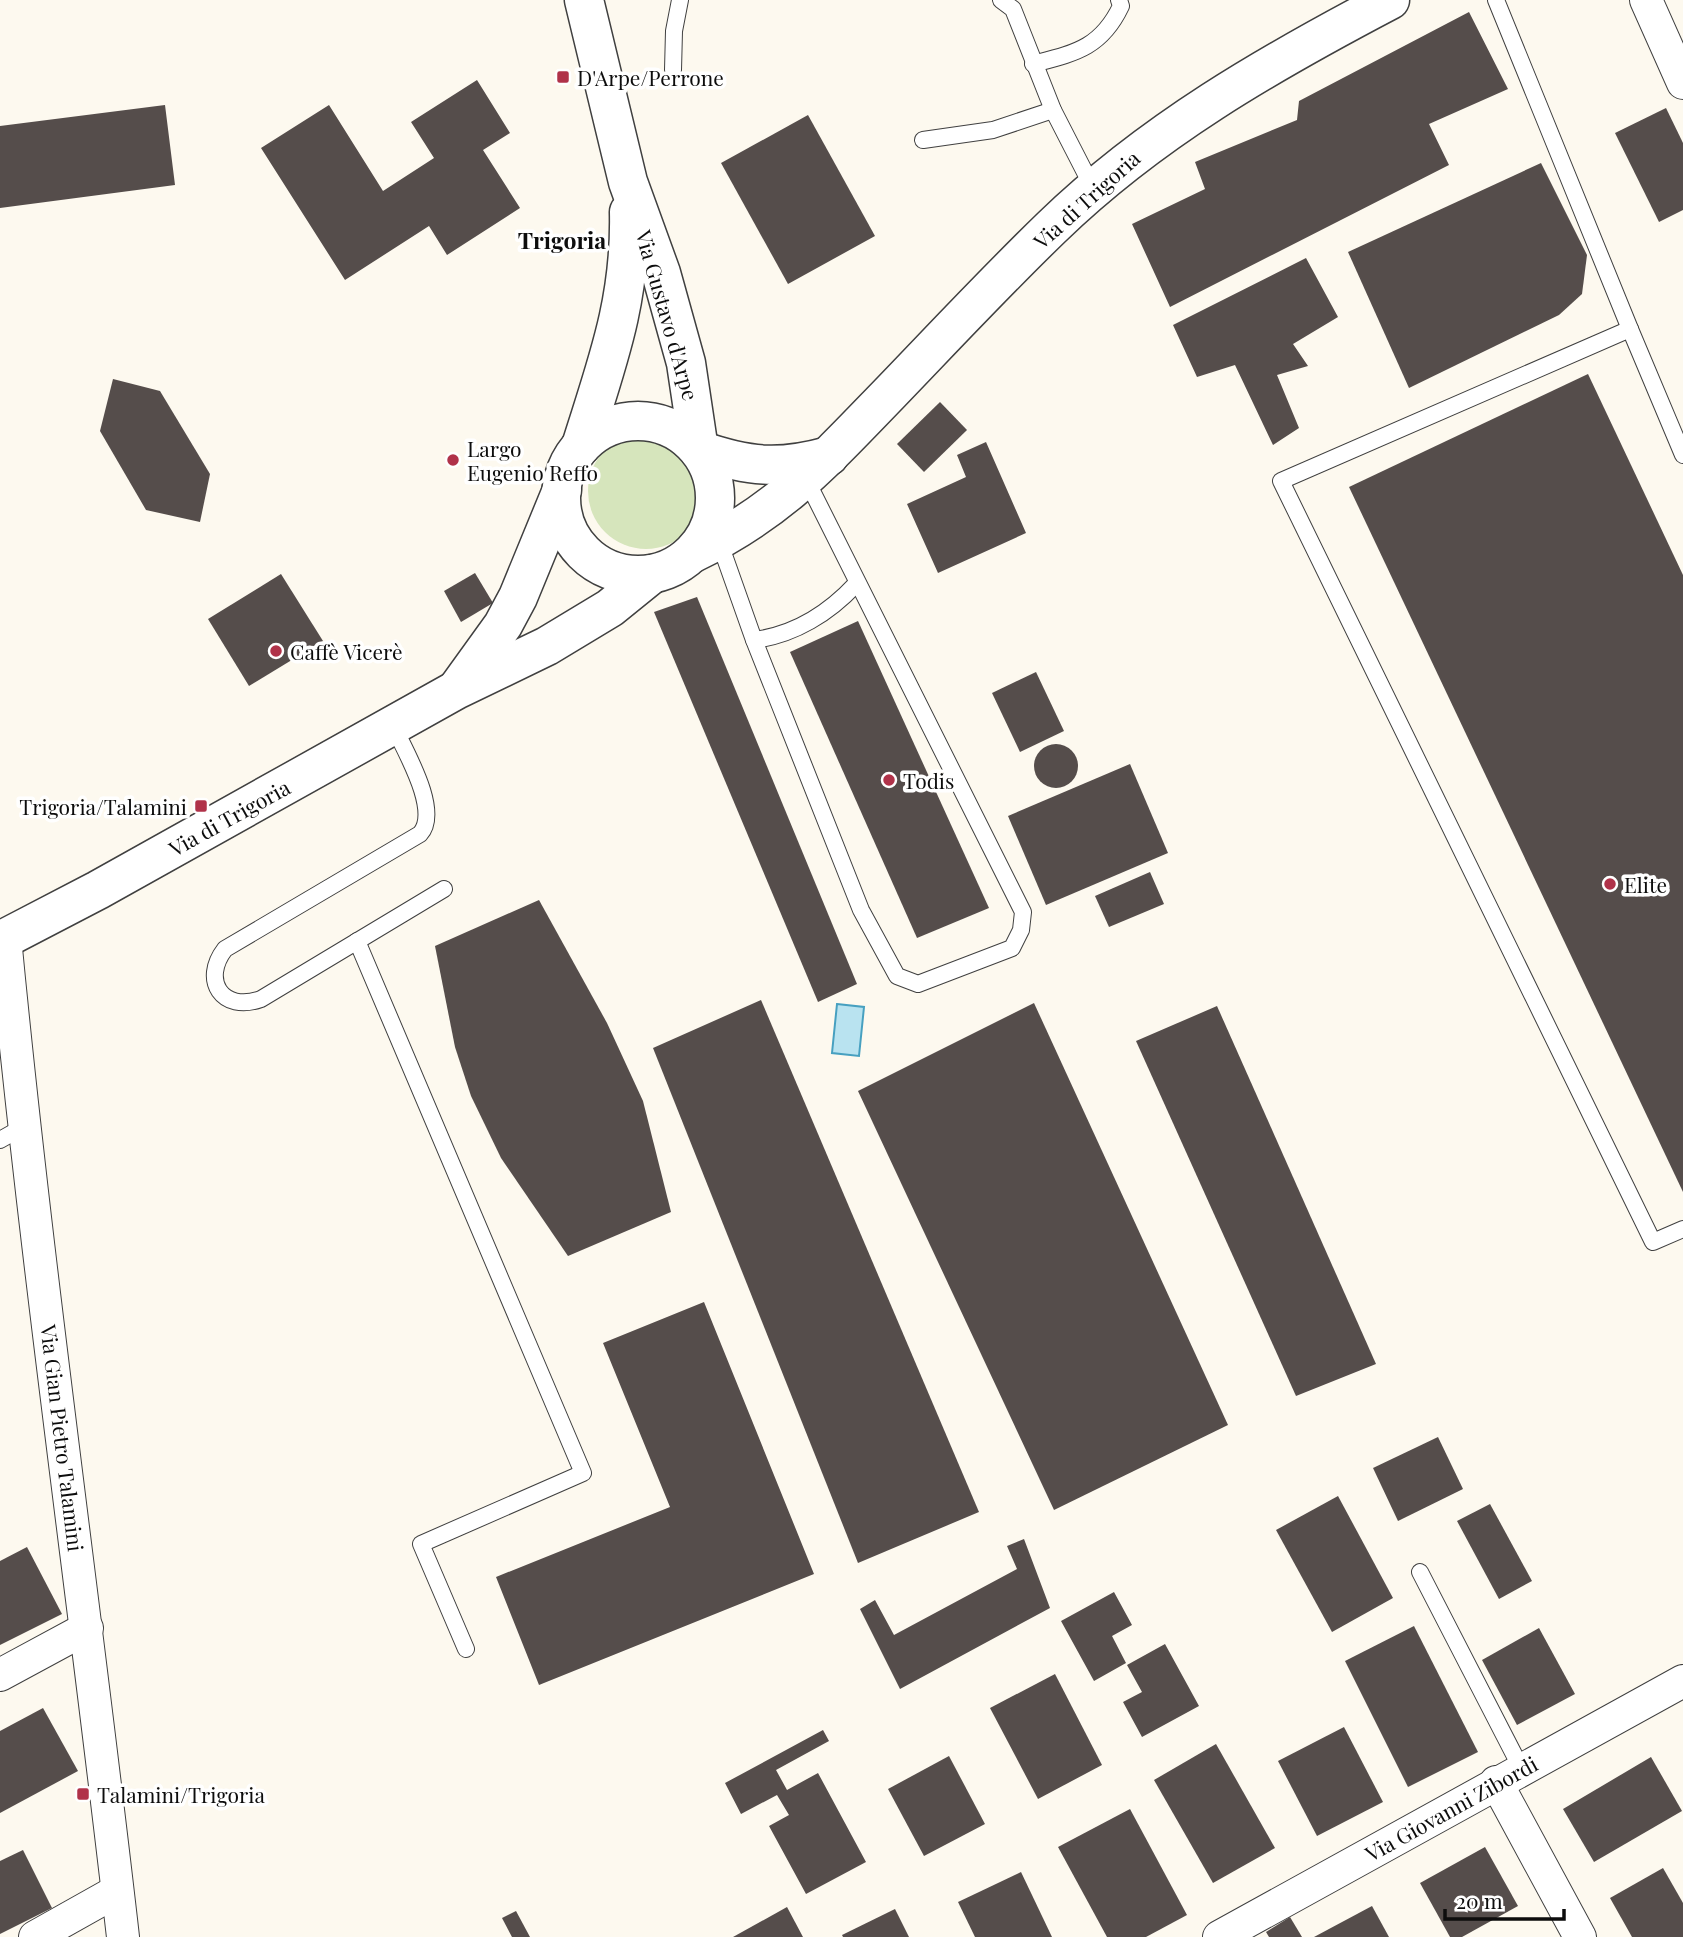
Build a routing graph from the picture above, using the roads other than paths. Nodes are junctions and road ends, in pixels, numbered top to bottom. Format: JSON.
{"nodes":[{"id":1,"x":584,"y":0,"type":"edge"},
{"id":2,"x":680,"y":0,"type":"edge"},
{"id":3,"x":1119,"y":0,"type":"edge"},
{"id":4,"x":1390,"y":0,"type":"edge"},
{"id":5,"x":1496,"y":0,"type":"edge"},
{"id":6,"x":1646,"y":0,"type":"edge"},
{"id":7,"x":1012,"y":3,"type":"edge"},
{"id":8,"x":1033,"y":64,"type":"junction"},
{"id":9,"x":673,"y":71,"type":"dead end"},
{"id":10,"x":1683,"y":83,"type":"edge"},
{"id":11,"x":1053,"y":110,"type":"junction"},
{"id":12,"x":923,"y":140,"type":"dead end"},
{"id":13,"x":628,"y":182,"type":"junction"},
{"id":14,"x":1093,"y":188,"type":"junction"},
{"id":15,"x":1630,"y":328,"type":"junction"},
{"id":16,"x":581,"y":446,"type":"junction"},
{"id":17,"x":699,"y":450,"type":"junction"},
{"id":18,"x":1683,"y":455,"type":"edge"},
{"id":19,"x":818,"y":468,"type":"junction"},
{"id":20,"x":562,"y":490,"type":"junction"},
{"id":21,"x":706,"y":547,"type":"junction"},
{"id":22,"x":652,"y":574,"type":"junction"},
{"id":23,"x":856,"y":584,"type":"junction"},
{"id":24,"x":754,"y":640,"type":"junction"},
{"id":25,"x":456,"y":690,"type":"junction"},
{"id":26,"x":393,"y":725,"type":"junction"},
{"id":27,"x":444,"y":889,"type":"dead end"},
{"id":28,"x":2,"y":939,"type":"edge"},
{"id":29,"x":357,"y":942,"type":"junction"},
{"id":30,"x":12,"y":1133,"type":"edge"},
{"id":31,"x":1683,"y":1229,"type":"edge"},
{"id":32,"x":1420,"y":1572,"type":"dead end"},
{"id":33,"x":87,"y":1628,"type":"junction"},
{"id":34,"x":466,"y":1649,"type":"dead end"},
{"id":35,"x":0,"y":1675,"type":"edge"},
{"id":36,"x":1683,"y":1681,"type":"edge"},
{"id":37,"x":1509,"y":1775,"type":"junction"},
{"id":38,"x":117,"y":1891,"type":"junction"},
{"id":39,"x":35,"y":1937,"type":"edge"},
{"id":40,"x":122,"y":1937,"type":"edge"},
{"id":41,"x":1219,"y":1937,"type":"edge"},
{"id":42,"x":1580,"y":1937,"type":"edge"}],
"edges":[{"from":1,"to":13,"type":"street","name":"Via Gustavo d'Arpe"},
{"from":2,"to":9,"type":"lane"},
{"from":3,"to":8,"type":"lane"},
{"from":4,"to":14,"type":"street","name":"Via di Trigoria"},
{"from":5,"to":15,"type":"lane"},
{"from":6,"to":10,"type":"street"},
{"from":7,"to":8,"type":"lane"},
{"from":8,"to":11,"type":"lane"},
{"from":11,"to":12,"type":"lane"},
{"from":11,"to":14,"type":"lane"},
{"from":13,"to":16,"type":"street","name":"Via Gustavo d'Arpe"},
{"from":13,"to":17,"type":"street","name":"Via Gustavo d'Arpe"},
{"from":14,"to":19,"type":"street","name":"Via di Trigoria"},
{"from":15,"to":18,"type":"lane"},
{"from":15,"to":31,"type":"lane"},
{"from":16,"to":17,"type":"street"},
{"from":16,"to":20,"type":"street"},
{"from":17,"to":19,"type":"street"},
{"from":17,"to":21,"type":"street"},
{"from":19,"to":21,"type":"street","name":"Via di Trigoria"},
{"from":19,"to":23,"type":"lane"},
{"from":20,"to":22,"type":"street"},
{"from":20,"to":25,"type":"street","name":"Via di Trigoria"},
{"from":21,"to":22,"type":"street"},
{"from":21,"to":24,"type":"lane"},
{"from":22,"to":25,"type":"street","name":"Via di Trigoria"},
{"from":23,"to":24,"type":"lane"},
{"from":23,"to":24,"type":"lane"},
{"from":25,"to":26,"type":"street","name":"Via di Trigoria"},
{"from":26,"to":28,"type":"street","name":"Via di Trigoria"},
{"from":26,"to":29,"type":"lane"},
{"from":27,"to":29,"type":"lane"},
{"from":28,"to":30,"type":"street","name":"Via Gian Pietro Talamini"},
{"from":29,"to":34,"type":"lane"},
{"from":30,"to":33,"type":"street","name":"Via Gian Pietro Talamini"},
{"from":32,"to":37,"type":"lane"},
{"from":33,"to":35,"type":"street"},
{"from":33,"to":38,"type":"street","name":"Via Gian Pietro Talamini"},
{"from":36,"to":37,"type":"street","name":"Via Giovanni Zibordi"},
{"from":37,"to":41,"type":"street","name":"Via Giovanni Zibordi"},
{"from":37,"to":42,"type":"street"},
{"from":38,"to":39,"type":"street"},
{"from":38,"to":40,"type":"street","name":"Via Gian Pietro Talamini"}]}
